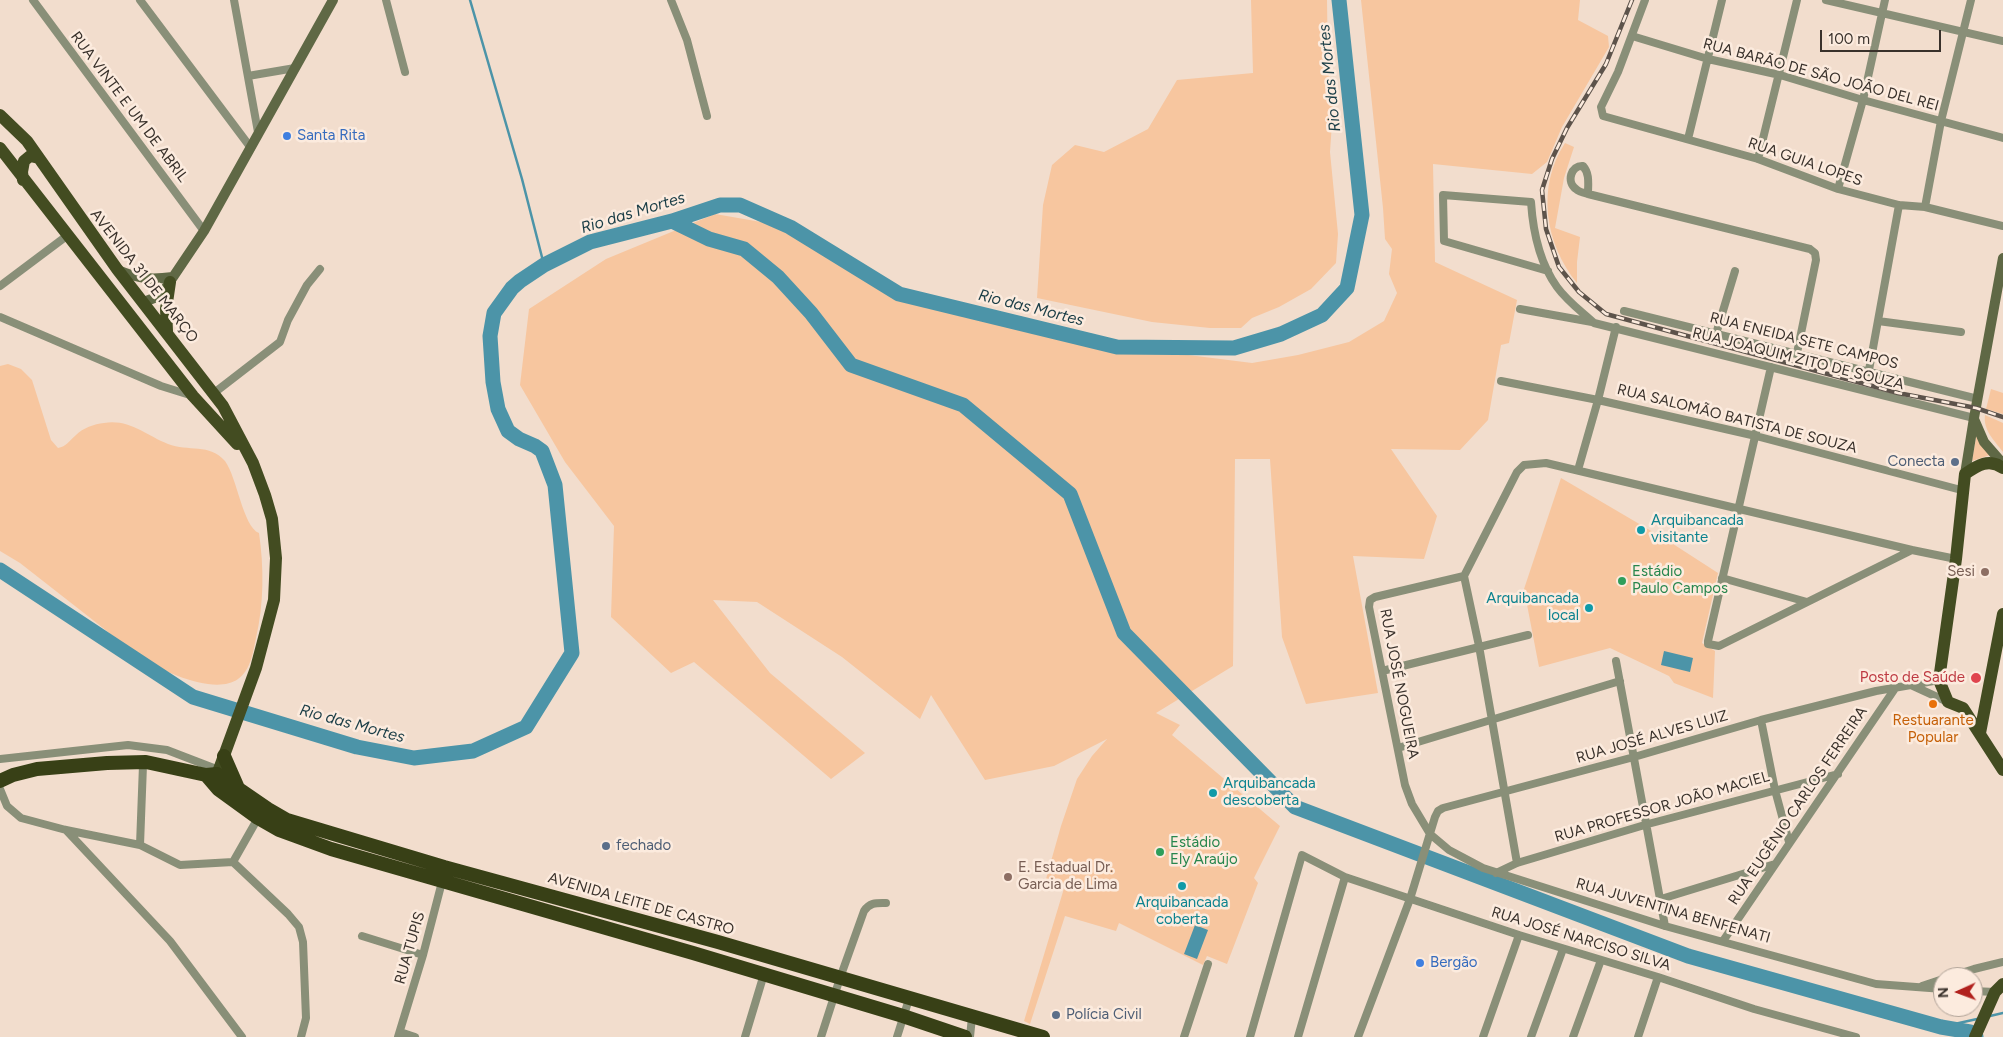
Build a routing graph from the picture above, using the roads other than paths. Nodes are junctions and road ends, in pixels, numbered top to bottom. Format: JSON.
{"nodes":[{"id":1,"x":32,"y":0,"type":"edge"},
{"id":2,"x":140,"y":0,"type":"edge"},
{"id":3,"x":234,"y":0,"type":"edge"},
{"id":4,"x":386,"y":0,"type":"edge"},
{"id":5,"x":671,"y":0,"type":"edge"},
{"id":6,"x":1645,"y":0,"type":"edge"},
{"id":7,"x":1722,"y":0,"type":"edge"},
{"id":8,"x":1797,"y":0,"type":"edge"},
{"id":9,"x":1826,"y":0,"type":"edge"},
{"id":10,"x":1884,"y":0,"type":"edge"},
{"id":11,"x":1970,"y":0,"type":"edge"},
{"id":12,"x":329,"y":3,"type":"edge"},
{"id":13,"x":1882,"y":12,"type":"junction"},
{"id":14,"x":1964,"y":31,"type":"junction"},
{"id":15,"x":1632,"y":36,"type":"junction"},
{"id":16,"x":2003,"y":41,"type":"edge"},
{"id":17,"x":1708,"y":59,"type":"junction"},
{"id":18,"x":295,"y":68,"type":"junction"},
{"id":19,"x":406,"y":72,"type":"dead end"},
{"id":20,"x":1780,"y":75,"type":"junction"},
{"id":21,"x":248,"y":76,"type":"junction"},
{"id":22,"x":1862,"y":100,"type":"junction"},
{"id":23,"x":0,"y":115,"type":"edge"},
{"id":24,"x":707,"y":116,"type":"dead end"},
{"id":25,"x":1941,"y":121,"type":"junction"},
{"id":26,"x":258,"y":132,"type":"junction"},
{"id":27,"x":2003,"y":138,"type":"edge"},
{"id":28,"x":1688,"y":139,"type":"junction"},
{"id":29,"x":0,"y":148,"type":"edge"},
{"id":30,"x":251,"y":148,"type":"junction"},
{"id":31,"x":39,"y":158,"type":"junction"},
{"id":32,"x":1758,"y":159,"type":"junction"},
{"id":33,"x":23,"y":180,"type":"junction"},
{"id":34,"x":1838,"y":189,"type":"junction"},
{"id":35,"x":1588,"y":194,"type":"dead end"},
{"id":36,"x":1899,"y":205,"type":"junction"},
{"id":37,"x":1925,"y":206,"type":"junction"},
{"id":38,"x":2003,"y":226,"type":"edge"},
{"id":39,"x":204,"y":231,"type":"junction"},
{"id":40,"x":68,"y":235,"type":"junction"},
{"id":41,"x":2003,"y":258,"type":"edge"},
{"id":42,"x":117,"y":269,"type":"junction"},
{"id":43,"x":320,"y":269,"type":"dead end"},
{"id":44,"x":1548,"y":271,"type":"junction"},
{"id":45,"x":1735,"y":271,"type":"dead end"},
{"id":46,"x":2002,"y":273,"type":"edge"},
{"id":47,"x":171,"y":279,"type":"junction"},
{"id":48,"x":0,"y":286,"type":"edge"},
{"id":49,"x":110,"y":292,"type":"junction"},
{"id":50,"x":144,"y":302,"type":"junction"},
{"id":51,"x":1520,"y":309,"type":"dead end"},
{"id":52,"x":1624,"y":310,"type":"dead end"},
{"id":53,"x":0,"y":317,"type":"edge"},
{"id":54,"x":1878,"y":321,"type":"junction"},
{"id":55,"x":1594,"y":322,"type":"junction"},
{"id":56,"x":1616,"y":327,"type":"junction"},
{"id":57,"x":1961,"y":332,"type":"dead end"},
{"id":58,"x":1716,"y":334,"type":"junction"},
{"id":59,"x":170,"y":335,"type":"junction"},
{"id":60,"x":158,"y":352,"type":"junction"},
{"id":61,"x":1797,"y":353,"type":"junction"},
{"id":62,"x":1771,"y":367,"type":"junction"},
{"id":63,"x":1869,"y":370,"type":"junction"},
{"id":64,"x":1501,"y":381,"type":"dead end"},
{"id":65,"x":211,"y":390,"type":"junction"},
{"id":66,"x":193,"y":396,"type":"junction"},
{"id":67,"x":1978,"y":398,"type":"junction"},
{"id":68,"x":1598,"y":400,"type":"junction"},
{"id":69,"x":1974,"y":418,"type":"junction"},
{"id":70,"x":1756,"y":436,"type":"junction"},
{"id":71,"x":253,"y":463,"type":"junction"},
{"id":72,"x":2003,"y":466,"type":"edge"},
{"id":73,"x":1578,"y":470,"type":"junction"},
{"id":74,"x":1965,"y":474,"type":"junction"},
{"id":75,"x":1964,"y":491,"type":"junction"},
{"id":76,"x":1739,"y":508,"type":"junction"},
{"id":77,"x":1912,"y":550,"type":"junction"},
{"id":78,"x":1956,"y":559,"type":"junction"},
{"id":79,"x":1464,"y":576,"type":"junction"},
{"id":80,"x":1722,"y":578,"type":"junction"},
{"id":81,"x":1807,"y":602,"type":"junction"},
{"id":82,"x":2003,"y":614,"type":"edge"},
{"id":83,"x":1528,"y":635,"type":"dead end"},
{"id":84,"x":1479,"y":646,"type":"junction"},
{"id":85,"x":1616,"y":661,"type":"dead end"},
{"id":86,"x":1382,"y":671,"type":"junction"},
{"id":87,"x":1939,"y":680,"type":"junction"},
{"id":88,"x":1620,"y":681,"type":"junction"},
{"id":89,"x":1911,"y":685,"type":"junction"},
{"id":90,"x":1896,"y":687,"type":"junction"},
{"id":91,"x":1948,"y":702,"type":"junction"},
{"id":92,"x":1985,"y":702,"type":"junction"},
{"id":93,"x":1963,"y":708,"type":"junction"},
{"id":94,"x":1491,"y":719,"type":"junction"},
{"id":95,"x":1761,"y":720,"type":"junction"},
{"id":96,"x":1980,"y":732,"type":"junction"},
{"id":97,"x":1398,"y":748,"type":"junction"},
{"id":98,"x":226,"y":752,"type":"junction"},
{"id":99,"x":1634,"y":757,"type":"junction"},
{"id":100,"x":0,"y":758,"type":"edge"},
{"id":101,"x":146,"y":762,"type":"junction"},
{"id":102,"x":2003,"y":770,"type":"edge"},
{"id":103,"x":1838,"y":774,"type":"junction"},
{"id":104,"x":214,"y":776,"type":"junction"},
{"id":105,"x":0,"y":781,"type":"edge"},
{"id":106,"x":238,"y":788,"type":"junction"},
{"id":107,"x":0,"y":789,"type":"edge"},
{"id":108,"x":1775,"y":790,"type":"junction"},
{"id":109,"x":1503,"y":792,"type":"junction"},
{"id":110,"x":258,"y":818,"type":"junction"},
{"id":111,"x":1648,"y":824,"type":"junction"},
{"id":112,"x":66,"y":830,"type":"junction"},
{"id":113,"x":1430,"y":834,"type":"junction"},
{"id":114,"x":1789,"y":842,"type":"junction"},
{"id":115,"x":140,"y":845,"type":"junction"},
{"id":116,"x":233,"y":862,"type":"junction"},
{"id":117,"x":1516,"y":863,"type":"junction"},
{"id":118,"x":1775,"y":864,"type":"junction"},
{"id":119,"x":444,"y":873,"type":"junction"},
{"id":120,"x":1496,"y":873,"type":"junction"},
{"id":121,"x":1345,"y":877,"type":"junction"},
{"id":122,"x":1410,"y":898,"type":"junction"},
{"id":123,"x":1661,"y":899,"type":"junction"},
{"id":124,"x":886,"y":903,"type":"dead end"},
{"id":125,"x":1665,"y":926,"type":"junction"},
{"id":126,"x":1520,"y":935,"type":"junction"},
{"id":127,"x":362,"y":936,"type":"dead end"},
{"id":128,"x":1723,"y":941,"type":"junction"},
{"id":129,"x":1563,"y":949,"type":"junction"},
{"id":130,"x":423,"y":955,"type":"junction"},
{"id":131,"x":1601,"y":960,"type":"junction"},
{"id":132,"x":2003,"y":962,"type":"edge"},
{"id":133,"x":1208,"y":964,"type":"dead end"},
{"id":134,"x":1982,"y":967,"type":"edge"},
{"id":135,"x":764,"y":974,"type":"junction"},
{"id":136,"x":1658,"y":977,"type":"junction"},
{"id":137,"x":840,"y":978,"type":"junction"},
{"id":138,"x":1933,"y":983,"type":"edge"},
{"id":139,"x":1918,"y":988,"type":"junction"},
{"id":140,"x":1999,"y":988,"type":"edge"},
{"id":141,"x":1933,"y":989,"type":"edge"},
{"id":142,"x":1983,"y":990,"type":"edge"},
{"id":143,"x":834,"y":995,"type":"junction"},
{"id":144,"x":909,"y":998,"type":"junction"},
{"id":145,"x":903,"y":1016,"type":"junction"},
{"id":146,"x":972,"y":1018,"type":"junction"},
{"id":147,"x":399,"y":1034,"type":"edge"},
{"id":148,"x":242,"y":1037,"type":"edge"},
{"id":149,"x":301,"y":1037,"type":"edge"},
{"id":150,"x":415,"y":1037,"type":"edge"},
{"id":151,"x":746,"y":1037,"type":"edge"},
{"id":152,"x":821,"y":1037,"type":"edge"},
{"id":153,"x":897,"y":1037,"type":"edge"},
{"id":154,"x":965,"y":1037,"type":"edge"},
{"id":155,"x":970,"y":1037,"type":"edge"},
{"id":156,"x":1043,"y":1037,"type":"edge"},
{"id":157,"x":1184,"y":1037,"type":"edge"},
{"id":158,"x":1250,"y":1037,"type":"edge"},
{"id":159,"x":1298,"y":1037,"type":"edge"},
{"id":160,"x":1358,"y":1037,"type":"edge"},
{"id":161,"x":1483,"y":1037,"type":"edge"},
{"id":162,"x":1531,"y":1037,"type":"edge"},
{"id":163,"x":1573,"y":1037,"type":"edge"},
{"id":164,"x":1638,"y":1037,"type":"edge"},
{"id":165,"x":1856,"y":1037,"type":"edge"},
{"id":166,"x":1975,"y":1037,"type":"edge"}],
"edges":[{"from":1,"to":39,"type":"street","name":"RUA VINTE E UM DE ABRIL"},
{"from":2,"to":30,"type":"street"},
{"from":3,"to":21,"type":"street"},
{"from":4,"to":19,"type":"street"},
{"from":5,"to":24,"type":"street"},
{"from":6,"to":15,"type":"street"},
{"from":7,"to":17,"type":"street"},
{"from":8,"to":20,"type":"street"},
{"from":9,"to":13,"type":"street"},
{"from":10,"to":13,"type":"street"},
{"from":11,"to":14,"type":"street"},
{"from":12,"to":18,"type":"main road"},
{"from":13,"to":14,"type":"street"},
{"from":13,"to":22,"type":"street"},
{"from":14,"to":16,"type":"street"},
{"from":14,"to":25,"type":"street"},
{"from":15,"to":17,"type":"street","name":"RUA BARÃO DE SÃO JOÃO DEL REI"},
{"from":15,"to":28,"type":"street","name":"RUA GUIA LOPES"},
{"from":17,"to":20,"type":"street","name":"RUA BARÃO DE SÃO JOÃO DEL REI"},
{"from":17,"to":28,"type":"street"},
{"from":18,"to":21,"type":"street"},
{"from":18,"to":26,"type":"main road"},
{"from":20,"to":22,"type":"street","name":"RUA BARÃO DE SÃO JOÃO DEL REI"},
{"from":20,"to":32,"type":"street"},
{"from":21,"to":26,"type":"street"},
{"from":22,"to":25,"type":"street","name":"RUA BARÃO DE SÃO JOÃO DEL REI"},
{"from":22,"to":34,"type":"street"},
{"from":23,"to":31,"type":"main road","name":"AVENIDA 31 DE MARÇO"},
{"from":25,"to":27,"type":"street","name":"RUA BARÃO DE SÃO JOÃO DEL REI"},
{"from":25,"to":37,"type":"street"},
{"from":26,"to":30,"type":"main road"},
{"from":28,"to":32,"type":"street","name":"RUA GUIA LOPES"},
{"from":29,"to":33,"type":"main road","name":"AVENIDA 31 DE MARÇO"},
{"from":30,"to":39,"type":"main road"},
{"from":31,"to":33,"type":"main road"},
{"from":31,"to":42,"type":"main road","name":"AVENIDA 31 DE MARÇO"},
{"from":32,"to":34,"type":"street","name":"RUA GUIA LOPES"},
{"from":33,"to":40,"type":"main road","name":"AVENIDA 31 DE MARÇO"},
{"from":34,"to":36,"type":"street","name":"RUA GUIA LOPES"},
{"from":35,"to":61,"type":"street"},
{"from":36,"to":37,"type":"street","name":"RUA GUIA LOPES"},
{"from":36,"to":54,"type":"street"},
{"from":37,"to":38,"type":"street","name":"RUA GUIA LOPES"},
{"from":39,"to":47,"type":"main road"},
{"from":40,"to":48,"type":"street"},
{"from":40,"to":49,"type":"main road","name":"AVENIDA 31 DE MARÇO"},
{"from":41,"to":46,"type":"main road"},
{"from":42,"to":47,"type":"main road"},
{"from":42,"to":50,"type":"main road","name":"AVENIDA 31 DE MARÇO"},
{"from":43,"to":65,"type":"street"},
{"from":44,"to":44,"type":"street"},
{"from":44,"to":55,"type":"street"},
{"from":45,"to":58,"type":"street"},
{"from":46,"to":67,"type":"main road"},
{"from":47,"to":50,"type":"main road"},
{"from":47,"to":59,"type":"main road"},
{"from":49,"to":50,"type":"main road"},
{"from":49,"to":60,"type":"main road","name":"AVENIDA 31 DE MARÇO"},
{"from":50,"to":59,"type":"main road","name":"AVENIDA 31 DE MARÇO"},
{"from":51,"to":55,"type":"street","name":"RUA JOAQUIM ZITO DE SOUZA"},
{"from":52,"to":58,"type":"street","name":"RUA ENEIDA SETE CAMPOS"},
{"from":53,"to":66,"type":"street"},
{"from":54,"to":57,"type":"street"},
{"from":54,"to":63,"type":"street"},
{"from":55,"to":56,"type":"street","name":"RUA JOAQUIM ZITO DE SOUZA"},
{"from":56,"to":62,"type":"street","name":"RUA JOAQUIM ZITO DE SOUZA"},
{"from":56,"to":68,"type":"street"},
{"from":58,"to":61,"type":"street","name":"RUA ENEIDA SETE CAMPOS"},
{"from":59,"to":60,"type":"main road"},
{"from":59,"to":65,"type":"main road","name":"AVENIDA 31 DE MARÇO"},
{"from":60,"to":66,"type":"main road","name":"AVENIDA 31 DE MARÇO"},
{"from":61,"to":63,"type":"street","name":"RUA ENEIDA SETE CAMPOS"},
{"from":62,"to":69,"type":"street","name":"RUA JOAQUIM ZITO DE SOUZA"},
{"from":62,"to":70,"type":"street"},
{"from":63,"to":67,"type":"street","name":"RUA ENEIDA SETE CAMPOS"},
{"from":64,"to":68,"type":"street","name":"RUA SALOMÃO BATISTA DE SOUZA"},
{"from":65,"to":66,"type":"main road"},
{"from":65,"to":71,"type":"main road","name":"AVENIDA 31 DE MARÇO"},
{"from":66,"to":71,"type":"main road","name":"AVENIDA 31 DE MARÇO"},
{"from":67,"to":69,"type":"main road"},
{"from":68,"to":70,"type":"street","name":"RUA SALOMÃO BATISTA DE SOUZA"},
{"from":68,"to":73,"type":"street"},
{"from":69,"to":72,"type":"main road"},
{"from":69,"to":74,"type":"main road"},
{"from":70,"to":75,"type":"street","name":"RUA SALOMÃO BATISTA DE SOUZA"},
{"from":70,"to":76,"type":"street"},
{"from":71,"to":98,"type":"main road","name":"AVENIDA 31 DE MARÇO"},
{"from":72,"to":74,"type":"main road"},
{"from":73,"to":76,"type":"street"},
{"from":73,"to":79,"type":"street"},
{"from":74,"to":75,"type":"main road"},
{"from":75,"to":78,"type":"main road"},
{"from":76,"to":77,"type":"street"},
{"from":76,"to":80,"type":"street"},
{"from":77,"to":78,"type":"street"},
{"from":77,"to":81,"type":"street"},
{"from":78,"to":87,"type":"main road"},
{"from":79,"to":84,"type":"street"},
{"from":79,"to":86,"type":"street","name":"RUA JOSÉ NOGUEIRA"},
{"from":80,"to":81,"type":"street"},
{"from":80,"to":81,"type":"street"},
{"from":82,"to":92,"type":"main road"},
{"from":83,"to":84,"type":"street"},
{"from":84,"to":86,"type":"street"},
{"from":84,"to":94,"type":"street"},
{"from":85,"to":88,"type":"street"},
{"from":86,"to":97,"type":"street","name":"RUA JOSÉ NOGUEIRA"},
{"from":87,"to":89,"type":"street","name":"RUA JOSÉ ALVES LUIZ"},
{"from":87,"to":91,"type":"main road"},
{"from":88,"to":94,"type":"street"},
{"from":88,"to":99,"type":"street"},
{"from":89,"to":90,"type":"street","name":"RUA JOSÉ ALVES LUIZ"},
{"from":89,"to":91,"type":"street"},
{"from":90,"to":95,"type":"street","name":"RUA JOSÉ ALVES LUIZ"},
{"from":90,"to":103,"type":"street","name":"RUA EUGÊNIO CARLOS FERREIRA"},
{"from":91,"to":93,"type":"main road"},
{"from":92,"to":93,"type":"main road"},
{"from":92,"to":96,"type":"main road"},
{"from":93,"to":96,"type":"main road"},
{"from":94,"to":97,"type":"street"},
{"from":94,"to":109,"type":"street"},
{"from":95,"to":99,"type":"street","name":"RUA JOSÉ ALVES LUIZ"},
{"from":95,"to":108,"type":"street"},
{"from":96,"to":102,"type":"main road"},
{"from":97,"to":113,"type":"street","name":"RUA JOSÉ NOGUEIRA"},
{"from":98,"to":104,"type":"main road","name":"AVENIDA 31 DE MARÇO"},
{"from":98,"to":106,"type":"highway"},
{"from":99,"to":109,"type":"street","name":"RUA JOSÉ ALVES LUIZ"},
{"from":99,"to":111,"type":"street"},
{"from":100,"to":104,"type":"street"},
{"from":101,"to":104,"type":"highway","name":"AVENIDA LEITE DE CASTRO"},
{"from":101,"to":105,"type":"highway","name":"AVENIDA LEITE DE CASTRO"},
{"from":101,"to":115,"type":"street"},
{"from":103,"to":108,"type":"street","name":"RUA PROFESSOR JOÃO MACIEL"},
{"from":103,"to":114,"type":"street","name":"RUA EUGÊNIO CARLOS FERREIRA"},
{"from":104,"to":106,"type":"highway","name":"AVENIDA LEITE DE CASTRO"},
{"from":104,"to":110,"type":"highway","name":"AVENIDA LEITE DE CASTRO"},
{"from":106,"to":119,"type":"highway","name":"AVENIDA LEITE DE CASTRO"},
{"from":107,"to":112,"type":"street"},
{"from":108,"to":111,"type":"street","name":"RUA PROFESSOR JOÃO MACIEL"},
{"from":108,"to":114,"type":"street"},
{"from":109,"to":113,"type":"street","name":"RUA JOSÉ ALVES LUIZ"},
{"from":109,"to":117,"type":"street"},
{"from":110,"to":116,"type":"street"},
{"from":110,"to":119,"type":"highway","name":"AVENIDA LEITE DE CASTRO"},
{"from":111,"to":117,"type":"street","name":"RUA PROFESSOR JOÃO MACIEL"},
{"from":111,"to":123,"type":"street"},
{"from":112,"to":115,"type":"street"},
{"from":112,"to":148,"type":"street"},
{"from":113,"to":120,"type":"street","name":"RUA JUVENTINA BENFENATI"},
{"from":113,"to":122,"type":"street","name":"RUA JOSÉ ALVES LUIZ"},
{"from":114,"to":118,"type":"street","name":"RUA EUGÊNIO CARLOS FERREIRA"},
{"from":115,"to":116,"type":"street"},
{"from":116,"to":149,"type":"street"},
{"from":117,"to":120,"type":"street","name":"RUA PROFESSOR JOÃO MACIEL"},
{"from":118,"to":123,"type":"street"},
{"from":118,"to":128,"type":"street","name":"RUA EUGÊNIO CARLOS FERREIRA"},
{"from":119,"to":130,"type":"street","name":"RUA TUPIS"},
{"from":119,"to":135,"type":"highway","name":"AVENIDA LEITE DE CASTRO"},
{"from":119,"to":137,"type":"highway","name":"AVENIDA LEITE DE CASTRO"},
{"from":120,"to":125,"type":"street","name":"RUA JUVENTINA BENFENATI"},
{"from":121,"to":122,"type":"street","name":"RUA JOSÉ NARCISO SILVA"},
{"from":121,"to":158,"type":"street","name":"RUA JOSÉ NARCISO SILVA"},
{"from":121,"to":159,"type":"street"},
{"from":122,"to":126,"type":"street","name":"RUA JOSÉ NARCISO SILVA"},
{"from":122,"to":160,"type":"street","name":"RUA JOSÉ ALVES LUIZ"},
{"from":123,"to":125,"type":"street"},
{"from":124,"to":137,"type":"street"},
{"from":125,"to":128,"type":"street","name":"RUA JUVENTINA BENFENATI"},
{"from":126,"to":129,"type":"street","name":"RUA JOSÉ NARCISO SILVA"},
{"from":126,"to":161,"type":"street"},
{"from":127,"to":130,"type":"street"},
{"from":128,"to":139,"type":"street","name":"RUA JUVENTINA BENFENATI"},
{"from":129,"to":131,"type":"street","name":"RUA JOSÉ NARCISO SILVA"},
{"from":129,"to":162,"type":"street"},
{"from":130,"to":147,"type":"street","name":"RUA TUPIS"},
{"from":131,"to":136,"type":"street","name":"RUA JOSÉ NARCISO SILVA"},
{"from":131,"to":163,"type":"street"},
{"from":132,"to":134,"type":"street"},
{"from":133,"to":157,"type":"street"},
{"from":135,"to":143,"type":"highway","name":"AVENIDA LEITE DE CASTRO"},
{"from":135,"to":151,"type":"street"},
{"from":136,"to":164,"type":"street"},
{"from":136,"to":165,"type":"street","name":"RUA JOSÉ NARCISO SILVA"},
{"from":137,"to":143,"type":"street"},
{"from":137,"to":144,"type":"highway","name":"AVENIDA LEITE DE CASTRO"},
{"from":138,"to":139,"type":"street"},
{"from":139,"to":141,"type":"street","name":"RUA JUVENTINA BENFENATI"},
{"from":140,"to":142,"type":"street"},
{"from":140,"to":166,"type":"main road"},
{"from":143,"to":145,"type":"highway","name":"AVENIDA LEITE DE CASTRO"},
{"from":143,"to":152,"type":"street"},
{"from":144,"to":145,"type":"street"},
{"from":144,"to":146,"type":"highway","name":"AVENIDA LEITE DE CASTRO"},
{"from":145,"to":153,"type":"street"},
{"from":145,"to":154,"type":"highway","name":"AVENIDA LEITE DE CASTRO"},
{"from":146,"to":155,"type":"street"},
{"from":146,"to":156,"type":"highway","name":"AVENIDA LEITE DE CASTRO"},
{"from":147,"to":150,"type":"street"}]}
